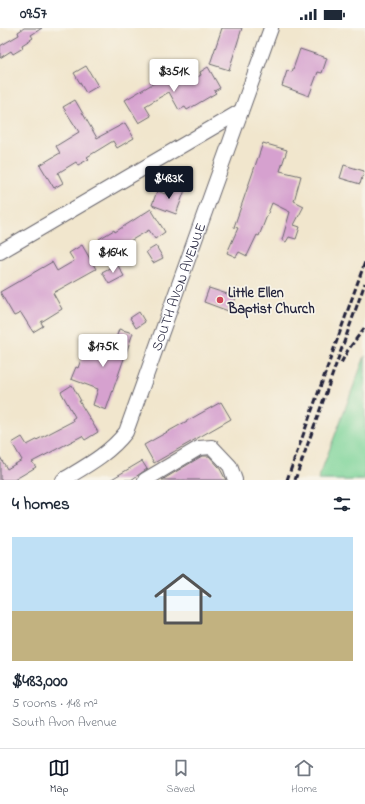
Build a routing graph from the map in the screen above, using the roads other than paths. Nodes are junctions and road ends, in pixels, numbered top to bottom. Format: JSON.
{"nodes":[{"id":1,"x":271,"y":28,"type":"edge"},
{"id":2,"x":241,"y":111,"type":"junction"},
{"id":3,"x":0,"y":252,"type":"edge"},
{"id":4,"x":63,"y":480,"type":"edge"},
{"id":5,"x":144,"y":480,"type":"edge"},
{"id":6,"x":235,"y":480,"type":"edge"}],
"edges":[{"from":1,"to":2,"type":"street","name":"SOUTH AVON AVENUE"},
{"from":2,"to":3,"type":"street"},
{"from":2,"to":4,"type":"street","name":"SOUTH AVON AVENUE"},
{"from":5,"to":6,"type":"street"}]}
